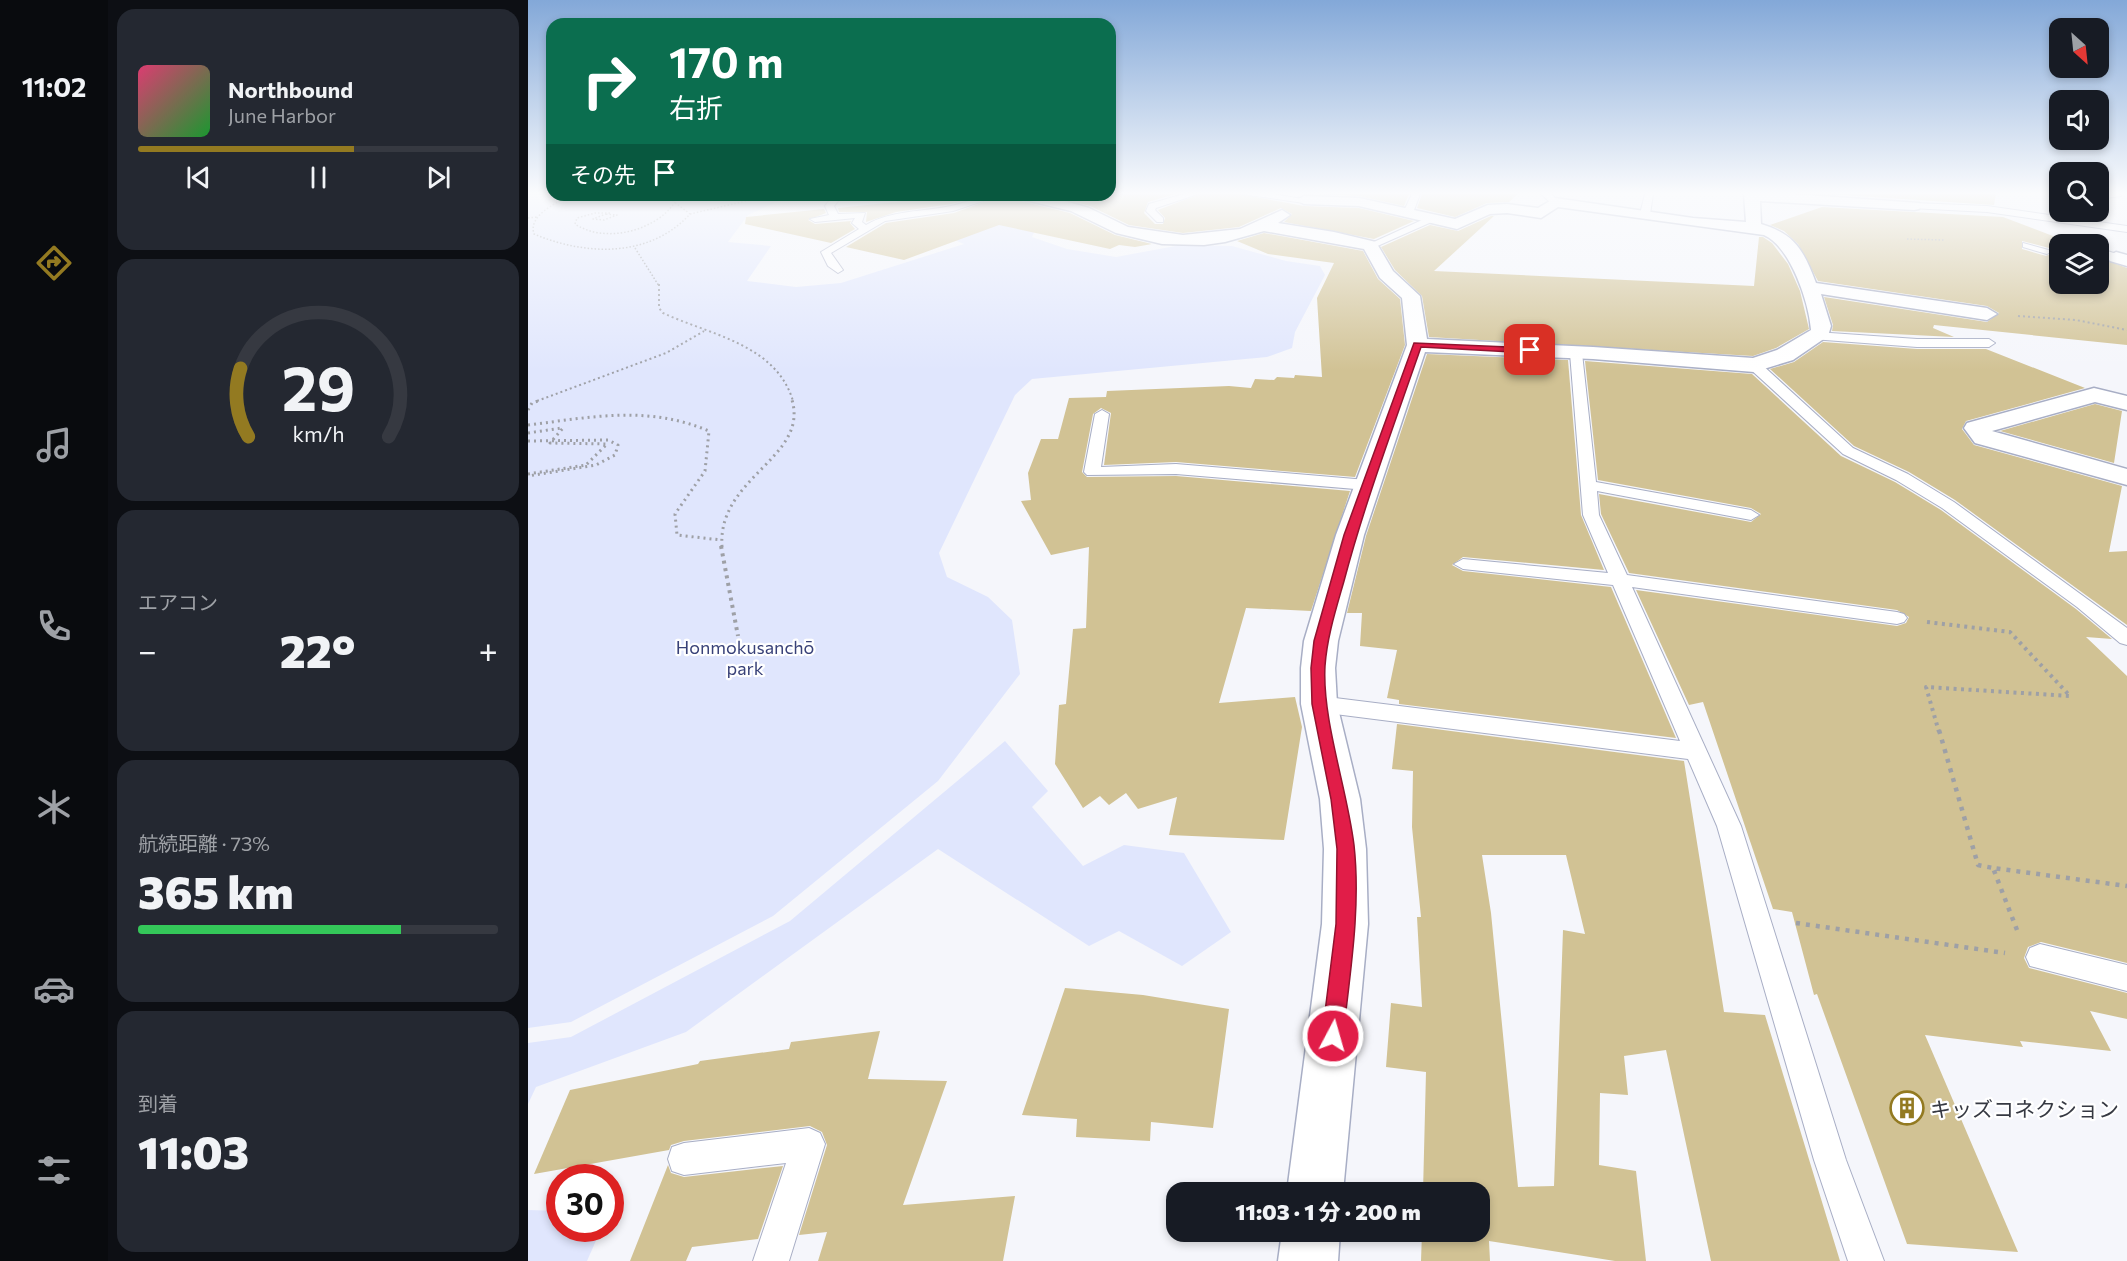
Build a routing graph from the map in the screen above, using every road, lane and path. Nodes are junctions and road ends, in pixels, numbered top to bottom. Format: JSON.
{"nodes":[{"id":1,"x":638,"y":253,"type":"edge"},
{"id":2,"x":826,"y":253,"type":"edge"},
{"id":3,"x":1374,"y":253,"type":"edge"},
{"id":4,"x":1791,"y":253,"type":"edge"},
{"id":5,"x":838,"y":270,"type":"dead end"},
{"id":6,"x":1808,"y":287,"type":"junction"},
{"id":7,"x":1987,"y":314,"type":"joint"},
{"id":8,"x":2127,"y":330,"type":"edge"},
{"id":9,"x":705,"y":331,"type":"junction"},
{"id":10,"x":1816,"y":336,"type":"junction"},
{"id":11,"x":1989,"y":343,"type":"dead end"},
{"id":12,"x":1417,"y":345,"type":"junction"},
{"id":13,"x":1576,"y":353,"type":"junction"},
{"id":14,"x":1754,"y":365,"type":"junction"},
{"id":15,"x":2127,"y":403,"type":"edge"},
{"id":16,"x":528,"y":410,"type":"edge"},
{"id":17,"x":1102,"y":414,"type":"dead end"},
{"id":18,"x":528,"y":425,"type":"edge"},
{"id":19,"x":528,"y":433,"type":"edge"},
{"id":20,"x":528,"y":441,"type":"edge"},
{"id":21,"x":528,"y":475,"type":"edge"},
{"id":22,"x":2127,"y":477,"type":"edge"},
{"id":23,"x":1367,"y":485,"type":"junction"},
{"id":24,"x":1588,"y":485,"type":"junction"},
{"id":25,"x":1751,"y":515,"type":"dead end"},
{"id":26,"x":721,"y":540,"type":"junction"},
{"id":27,"x":1463,"y":564,"type":"dead end"},
{"id":28,"x":1622,"y":580,"type":"junction"},
{"id":29,"x":1897,"y":618,"type":"joint"},
{"id":30,"x":738,"y":636,"type":"dead end"},
{"id":31,"x":2127,"y":639,"type":"edge"},
{"id":32,"x":1319,"y":704,"type":"junction"},
{"id":33,"x":1695,"y":751,"type":"junction"},
{"id":34,"x":1993,"y":867,"type":"junction"},
{"id":35,"x":2127,"y":886,"type":"edge"},
{"id":36,"x":1759,"y":918,"type":"junction"},
{"id":37,"x":2033,"y":956,"type":"junction"},
{"id":38,"x":2127,"y":978,"type":"edge"},
{"id":39,"x":684,"y":1159,"type":"dead end"},
{"id":40,"x":1316,"y":1182,"type":"edge"},
{"id":41,"x":1310,"y":1242,"type":"edge"},
{"id":42,"x":771,"y":1261,"type":"edge"},
{"id":43,"x":1308,"y":1261,"type":"edge"},
{"id":44,"x":1866,"y":1261,"type":"edge"}],
"edges":[{"from":1,"to":9,"type":"path"},
{"from":2,"to":5,"type":"lane"},
{"from":3,"to":12,"type":"street"},
{"from":4,"to":6,"type":"street"},
{"from":6,"to":7,"type":"street"},
{"from":6,"to":10,"type":"street"},
{"from":7,"to":8,"type":"path"},
{"from":9,"to":16,"type":"path"},
{"from":9,"to":26,"type":"path"},
{"from":10,"to":11,"type":"lane"},
{"from":10,"to":14,"type":"street"},
{"from":12,"to":13,"type":"street"},
{"from":12,"to":23,"type":"street"},
{"from":13,"to":14,"type":"street"},
{"from":13,"to":24,"type":"lane"},
{"from":14,"to":31,"type":"lane"},
{"from":15,"to":22,"type":"street"},
{"from":17,"to":23,"type":"lane"},
{"from":18,"to":26,"type":"path"},
{"from":19,"to":21,"type":"path"},
{"from":20,"to":21,"type":"path","bridge":true},
{"from":23,"to":32,"type":"street"},
{"from":24,"to":25,"type":"lane"},
{"from":24,"to":28,"type":"lane"},
{"from":26,"to":30,"type":"path"},
{"from":27,"to":28,"type":"lane"},
{"from":28,"to":29,"type":"lane"},
{"from":28,"to":33,"type":"lane"},
{"from":29,"to":34,"type":"path"},
{"from":32,"to":33,"type":"lane"},
{"from":32,"to":40,"type":"street"},
{"from":33,"to":36,"type":"lane"},
{"from":34,"to":35,"type":"path"},
{"from":34,"to":37,"type":"path"},
{"from":36,"to":37,"type":"path"},
{"from":36,"to":44,"type":"lane"},
{"from":37,"to":38,"type":"lane"},
{"from":39,"to":42,"type":"lane"},
{"from":41,"to":43,"type":"street"}]}
